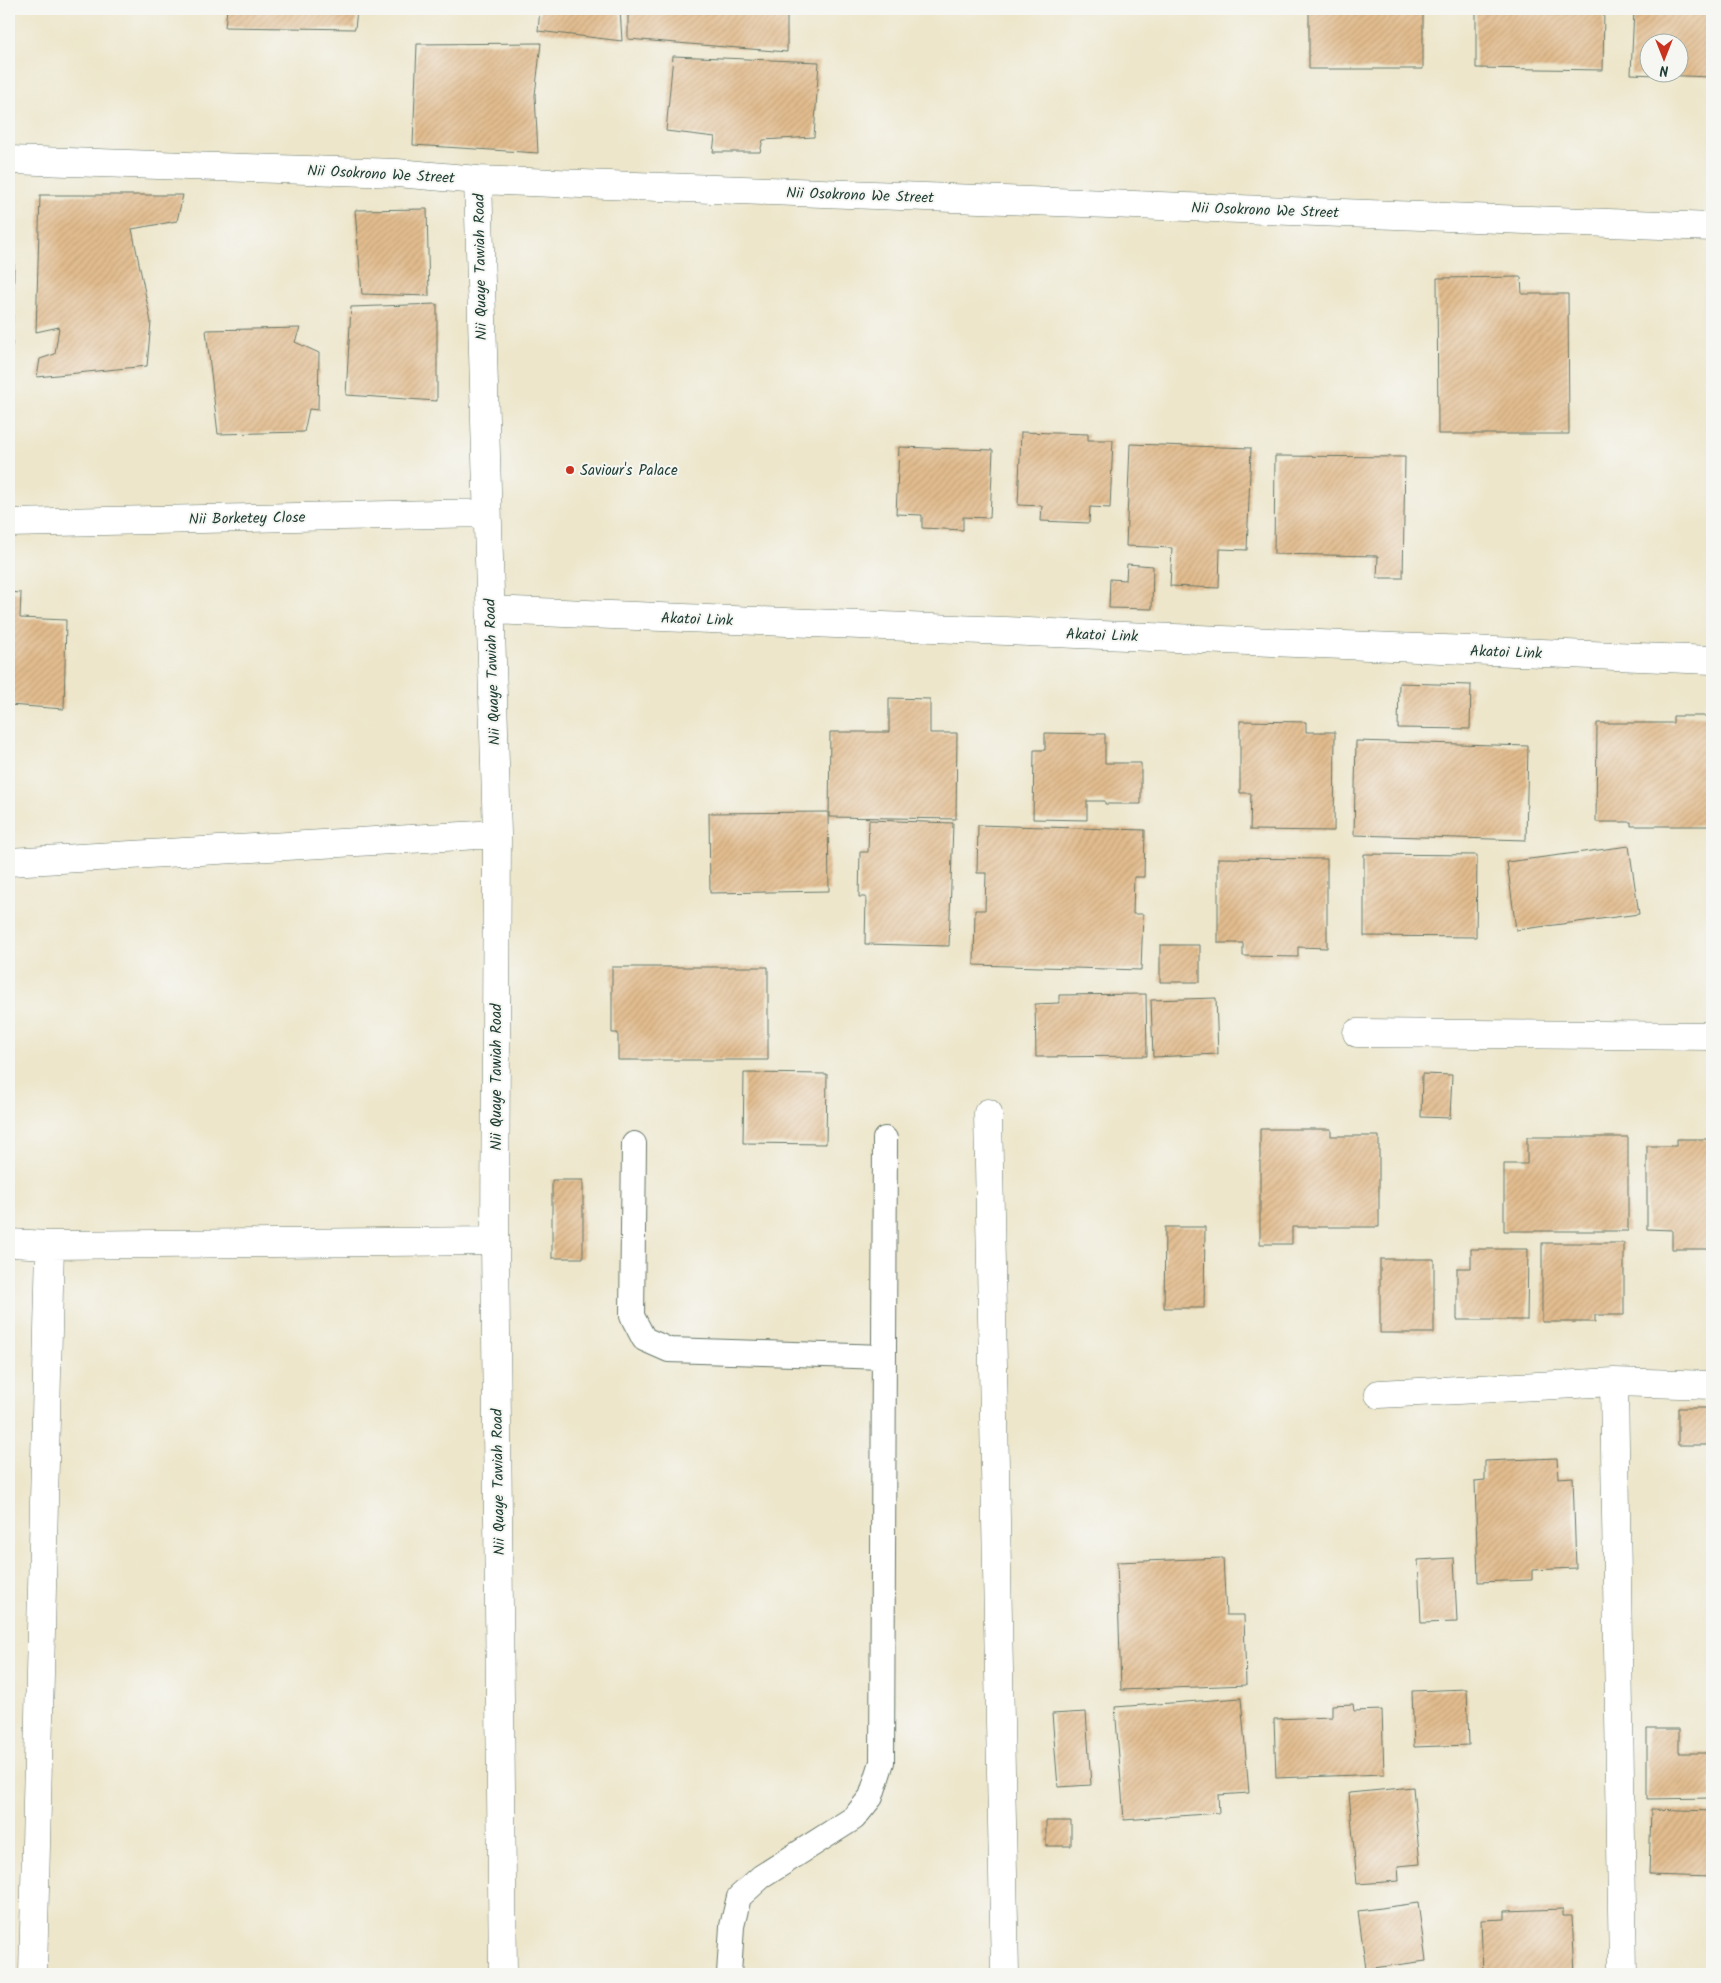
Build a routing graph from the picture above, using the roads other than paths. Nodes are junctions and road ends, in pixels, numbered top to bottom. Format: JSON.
{"nodes":[{"id":1,"x":9,"y":160,"type":"edge"},
{"id":2,"x":478,"y":180,"type":"junction"},
{"id":3,"x":1712,"y":227,"type":"edge"},
{"id":4,"x":486,"y":513,"type":"junction"},
{"id":5,"x":9,"y":523,"type":"edge"},
{"id":6,"x":491,"y":610,"type":"junction"},
{"id":7,"x":1712,"y":660,"type":"edge"},
{"id":8,"x":496,"y":834,"type":"junction"},
{"id":9,"x":9,"y":862,"type":"edge"},
{"id":10,"x":1357,"y":1033,"type":"dead end"},
{"id":11,"x":1712,"y":1036,"type":"edge"},
{"id":12,"x":988,"y":1113,"type":"dead end"},
{"id":13,"x":885,"y":1139,"type":"dead end"},
{"id":14,"x":634,"y":1144,"type":"dead end"},
{"id":15,"x":495,"y":1241,"type":"junction"},
{"id":16,"x":9,"y":1243,"type":"edge"},
{"id":17,"x":50,"y":1245,"type":"junction"},
{"id":18,"x":884,"y":1358,"type":"junction"},
{"id":19,"x":1614,"y":1382,"type":"junction"},
{"id":20,"x":1712,"y":1385,"type":"edge"},
{"id":21,"x":1379,"y":1394,"type":"dead end"},
{"id":22,"x":33,"y":1974,"type":"edge"},
{"id":23,"x":503,"y":1974,"type":"edge"},
{"id":24,"x":729,"y":1974,"type":"edge"},
{"id":25,"x":1005,"y":1974,"type":"edge"},
{"id":26,"x":1623,"y":1974,"type":"edge"}],
"edges":[{"from":1,"to":2,"type":"street","name":"Nii Osokrono We Street"},
{"from":2,"to":3,"type":"street","name":"Nii Osokrono We Street"},
{"from":2,"to":4,"type":"street","name":"Nii Quaye Tawiah Road"},
{"from":4,"to":5,"type":"street","name":"Nii Borketey Close"},
{"from":4,"to":6,"type":"street","name":"Nii Quaye Tawiah Road"},
{"from":6,"to":7,"type":"street","name":"Akatoi Link"},
{"from":6,"to":8,"type":"street","name":"Nii Quaye Tawiah Road"},
{"from":8,"to":9,"type":"street"},
{"from":8,"to":15,"type":"street","name":"Nii Quaye Tawiah Road"},
{"from":10,"to":11,"type":"street"},
{"from":12,"to":25,"type":"street"},
{"from":13,"to":18,"type":"lane"},
{"from":14,"to":18,"type":"lane"},
{"from":15,"to":17,"type":"street"},
{"from":15,"to":23,"type":"street","name":"Nii Quaye Tawiah Road"},
{"from":16,"to":17,"type":"street"},
{"from":17,"to":22,"type":"street"},
{"from":18,"to":24,"type":"lane"},
{"from":19,"to":20,"type":"street"},
{"from":19,"to":21,"type":"street"},
{"from":19,"to":26,"type":"street"}]}
